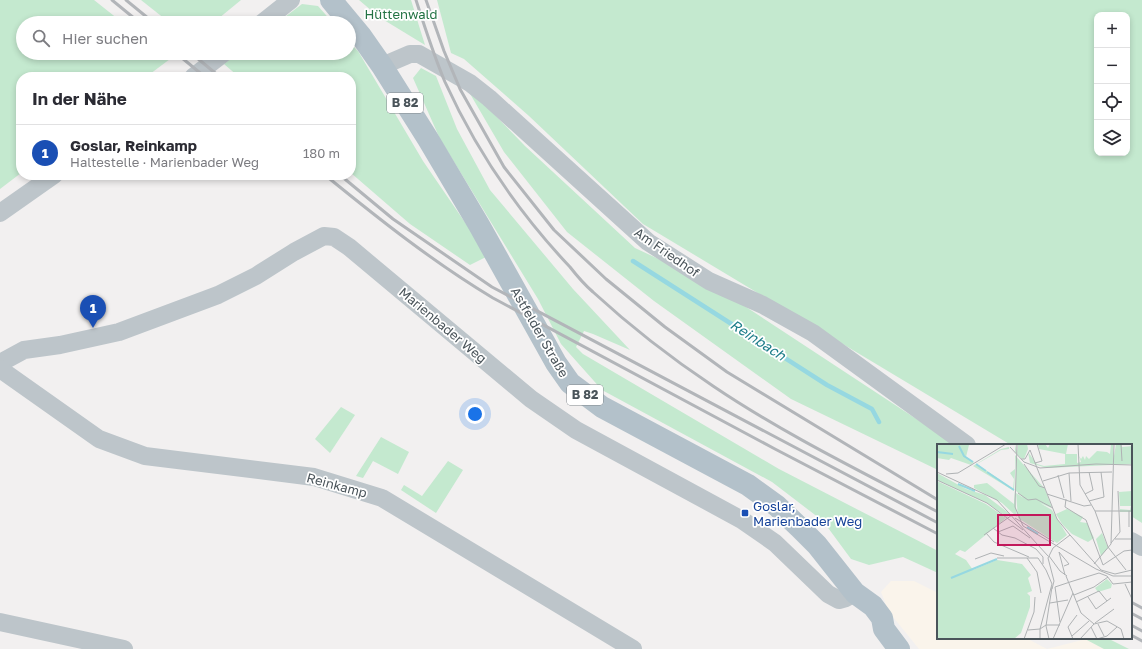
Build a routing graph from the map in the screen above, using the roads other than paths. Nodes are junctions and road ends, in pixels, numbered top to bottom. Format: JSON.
{"nodes":[{"id":1,"x":291,"y":0,"type":"edge"},
{"id":2,"x":331,"y":0,"type":"edge"},
{"id":3,"x":271,"y":16,"type":"edge"},
{"id":4,"x":344,"y":16,"type":"edge"},
{"id":5,"x":356,"y":30,"type":"edge"},
{"id":6,"x":215,"y":60,"type":"edge"},
{"id":7,"x":382,"y":66,"type":"junction"},
{"id":8,"x":199,"y":72,"type":"edge"},
{"id":9,"x":47,"y":180,"type":"edge"},
{"id":10,"x":0,"y":213,"type":"edge"},
{"id":11,"x":0,"y":363,"type":"edge"},
{"id":12,"x":0,"y":369,"type":"edge"},
{"id":13,"x":967,"y":444,"type":"edge"},
{"id":14,"x":1132,"y":542,"type":"edge"},
{"id":15,"x":1142,"y":547,"type":"edge"},
{"id":16,"x":855,"y":593,"type":"junction"},
{"id":17,"x":0,"y":622,"type":"edge"},
{"id":18,"x":124,"y":649,"type":"edge"},
{"id":19,"x":633,"y":649,"type":"edge"},
{"id":20,"x":899,"y":649,"type":"edge"}],
"edges":[{"from":1,"to":3,"type":"street"},
{"from":2,"to":4,"type":"main road","name":"Astfelder Straße","number":"B 82"},
{"from":5,"to":7,"type":"main road","name":"Astfelder Straße","number":"B 82"},
{"from":6,"to":8,"type":"street"},
{"from":7,"to":13,"type":"street","name":"Am Friedhof"},
{"from":7,"to":16,"type":"main road","name":"Astfelder Straße","number":"B 82"},
{"from":9,"to":10,"type":"street"},
{"from":11,"to":16,"type":"street","name":"Marienbader Weg"},
{"from":12,"to":19,"type":"street","name":"Reinkamp"},
{"from":14,"to":15,"type":"street"},
{"from":16,"to":20,"type":"main road","name":"Astfelder Straße","number":"B 82"},
{"from":17,"to":18,"type":"street"}]}
